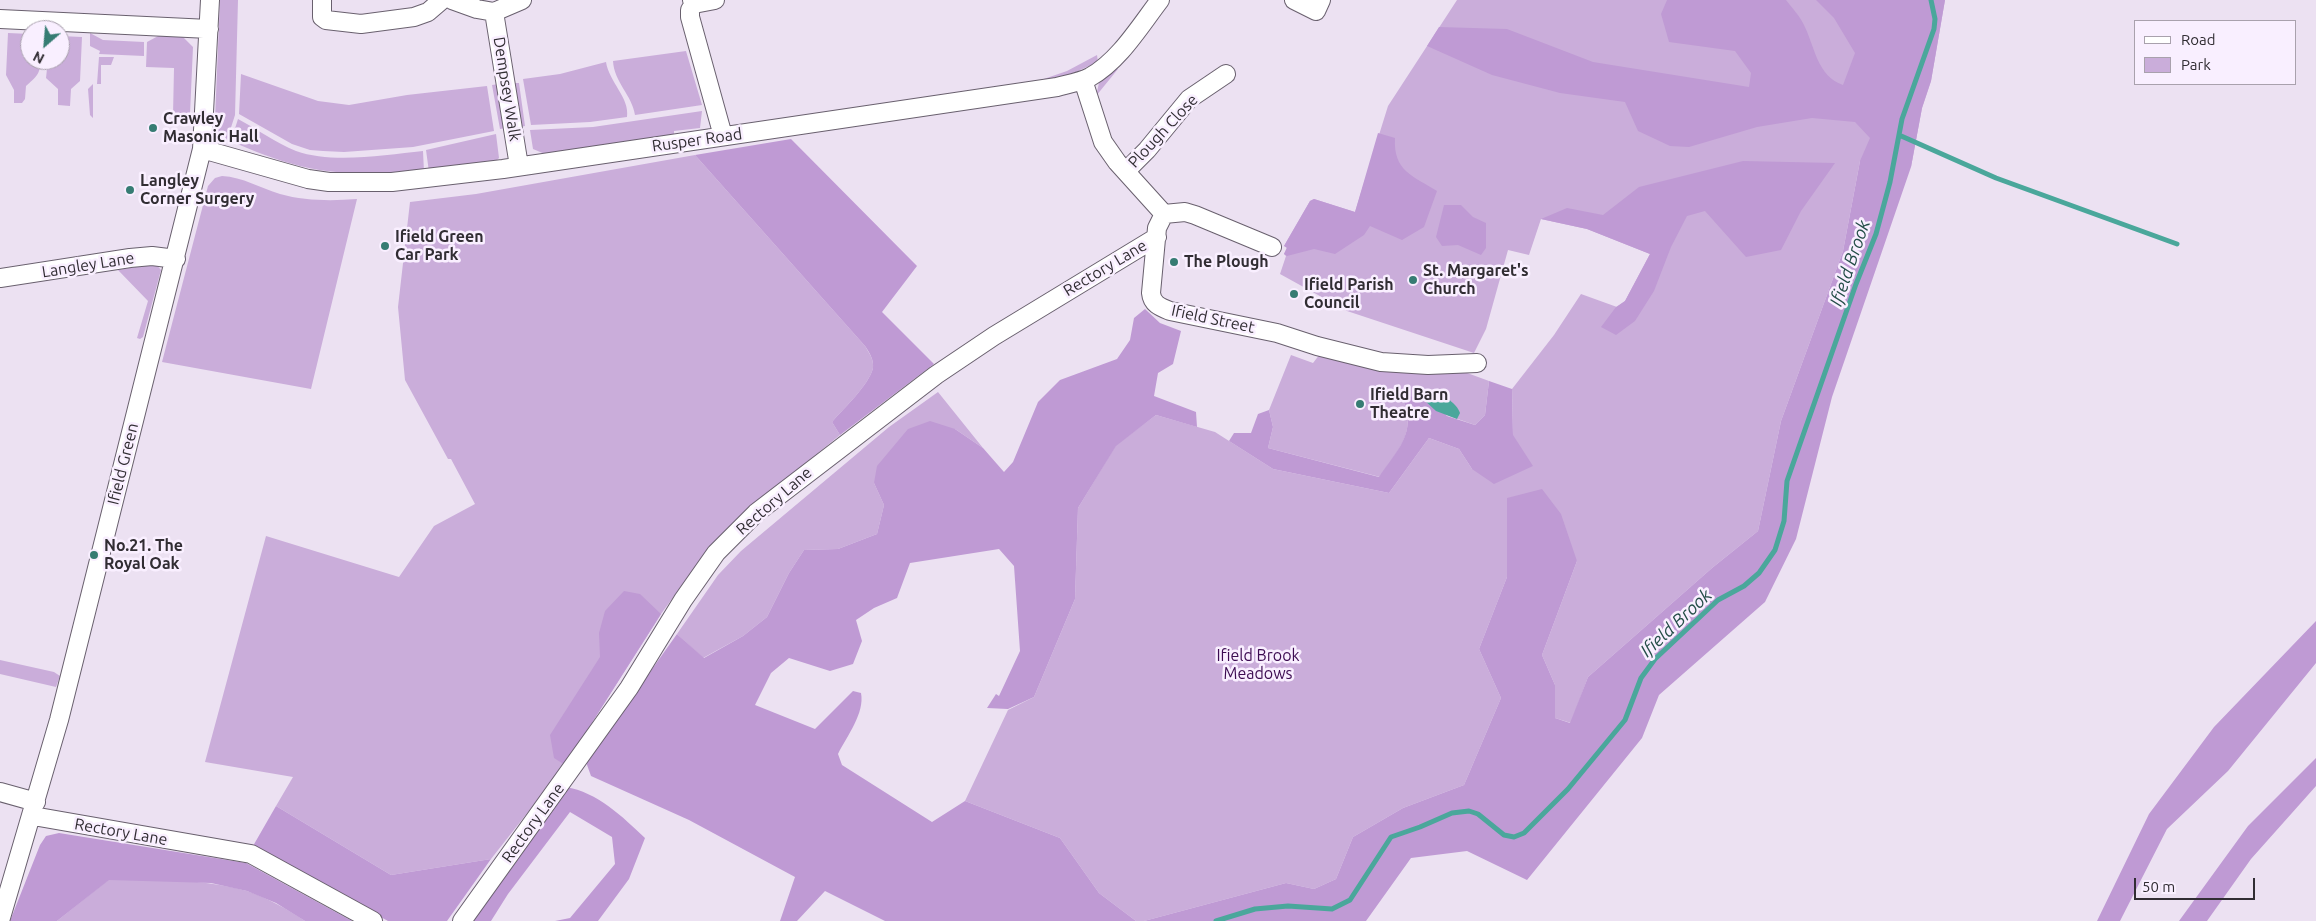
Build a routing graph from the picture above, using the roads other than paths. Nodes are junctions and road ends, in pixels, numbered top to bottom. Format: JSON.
{"nodes":[{"id":1,"x":210,"y":0,"type":"edge"},
{"id":2,"x":322,"y":0,"type":"edge"},
{"id":3,"x":442,"y":0,"type":"edge"},
{"id":4,"x":452,"y":0,"type":"edge"},
{"id":5,"x":522,"y":0,"type":"edge"},
{"id":6,"x":715,"y":0,"type":"edge"},
{"id":7,"x":1160,"y":0,"type":"edge"},
{"id":8,"x":1294,"y":0,"type":"edge"},
{"id":9,"x":1321,"y":0,"type":"edge"},
{"id":10,"x":693,"y":2,"type":"edge"},
{"id":11,"x":494,"y":12,"type":"junction"},
{"id":12,"x":0,"y":19,"type":"edge"},
{"id":13,"x":209,"y":28,"type":"junction"},
{"id":14,"x":1226,"y":74,"type":"dead end"},
{"id":15,"x":1083,"y":80,"type":"junction"},
{"id":16,"x":723,"y":136,"type":"junction"},
{"id":17,"x":202,"y":150,"type":"junction"},
{"id":18,"x":520,"y":166,"type":"junction"},
{"id":19,"x":1126,"y":171,"type":"junction"},
{"id":20,"x":1164,"y":214,"type":"junction"},
{"id":21,"x":1157,"y":237,"type":"junction"},
{"id":22,"x":1272,"y":248,"type":"dead end"},
{"id":23,"x":176,"y":259,"type":"junction"},
{"id":24,"x":0,"y":278,"type":"edge"},
{"id":25,"x":1477,"y":363,"type":"dead end"},
{"id":26,"x":0,"y":792,"type":"edge"},
{"id":27,"x":34,"y":809,"type":"junction"},
{"id":28,"x":0,"y":921,"type":"edge"},
{"id":29,"x":373,"y":921,"type":"edge"},
{"id":30,"x":462,"y":921,"type":"edge"}],
"edges":[{"from":1,"to":13,"type":"street","name":"Ifield Green"},
{"from":2,"to":3,"type":"street"},
{"from":4,"to":11,"type":"street"},
{"from":5,"to":11,"type":"street"},
{"from":6,"to":10,"type":"street"},
{"from":7,"to":15,"type":"street","name":"Rusper Road"},
{"from":8,"to":9,"type":"street"},
{"from":10,"to":16,"type":"street"},
{"from":11,"to":18,"type":"street","name":"Dempsey Walk"},
{"from":12,"to":13,"type":"street"},
{"from":13,"to":17,"type":"street","name":"Ifield Green"},
{"from":14,"to":19,"type":"street","name":"Plough Close"},
{"from":15,"to":16,"type":"street","name":"Rusper Road"},
{"from":15,"to":19,"type":"street"},
{"from":16,"to":18,"type":"street","name":"Rusper Road"},
{"from":17,"to":18,"type":"street","name":"Rusper Road"},
{"from":17,"to":23,"type":"street","name":"Ifield Green"},
{"from":19,"to":20,"type":"street"},
{"from":20,"to":21,"type":"street","name":"Ifield Street"},
{"from":20,"to":22,"type":"street"},
{"from":21,"to":25,"type":"street","name":"Ifield Street"},
{"from":21,"to":30,"type":"street","name":"Rectory Lane"},
{"from":23,"to":24,"type":"street","name":"Langley Lane"},
{"from":23,"to":27,"type":"street","name":"Ifield Green"},
{"from":26,"to":27,"type":"street","name":"Rectory Lane"},
{"from":27,"to":28,"type":"street","name":"Ifield Green"},
{"from":27,"to":29,"type":"street","name":"Rectory Lane"}]}
